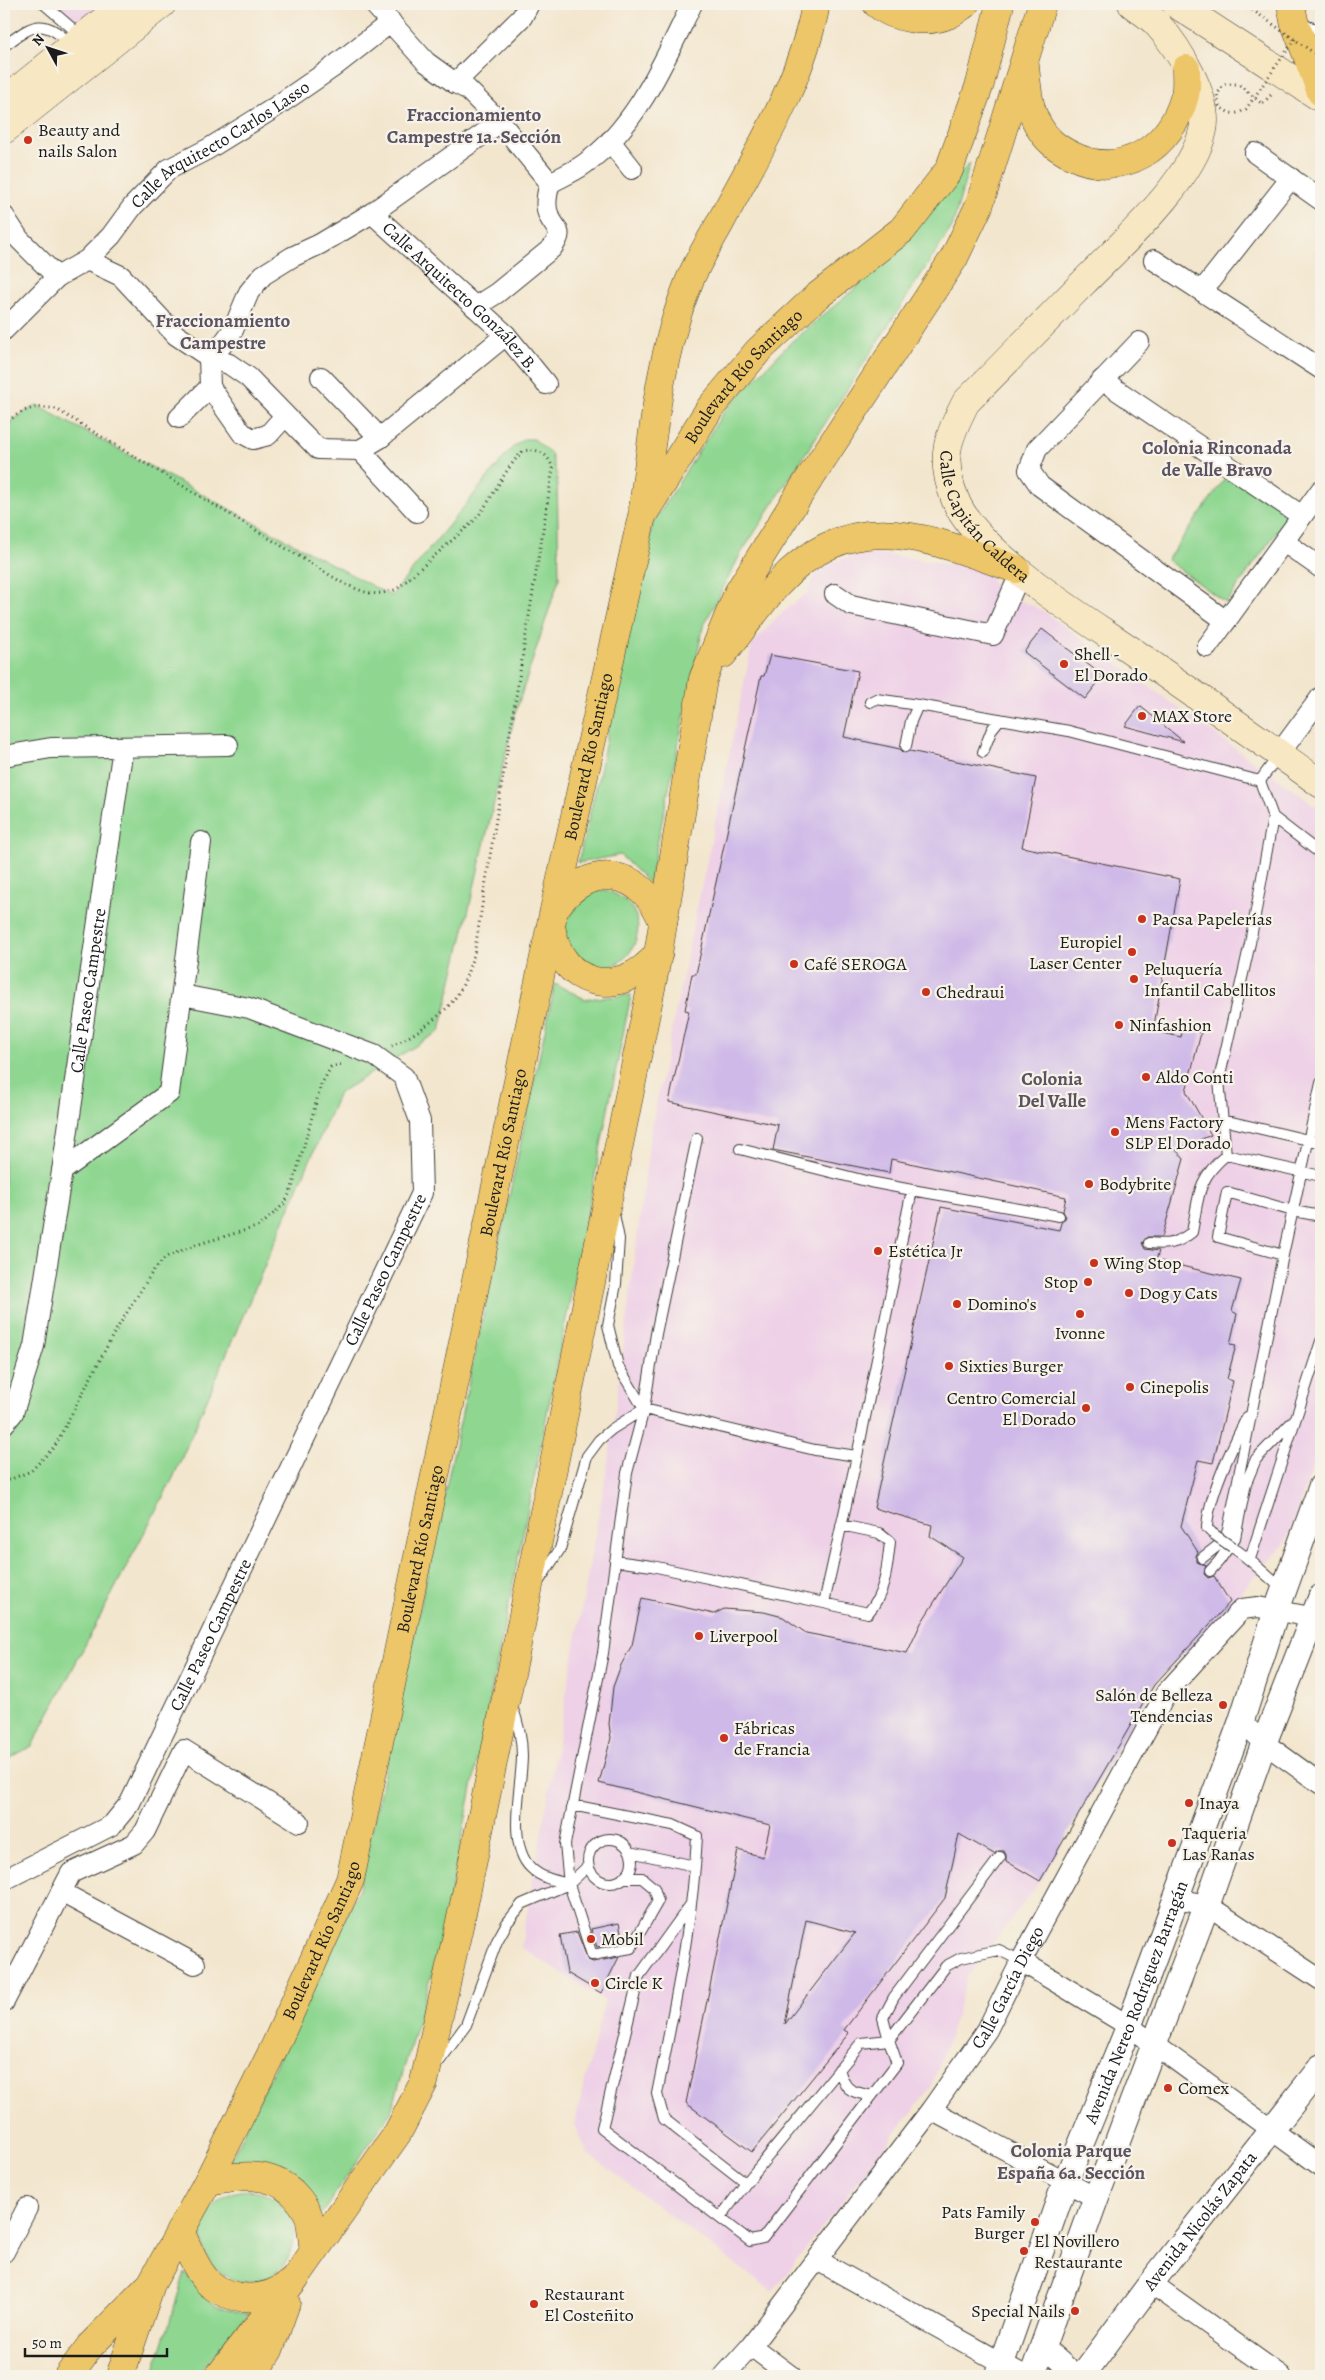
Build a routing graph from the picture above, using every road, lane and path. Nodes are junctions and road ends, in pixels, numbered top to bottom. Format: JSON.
{"nodes":[{"id":1,"x":44,"y":4,"type":"edge"},
{"id":2,"x":124,"y":4,"type":"edge"},
{"id":3,"x":162,"y":4,"type":"edge"},
{"id":4,"x":529,"y":4,"type":"edge"},
{"id":5,"x":692,"y":4,"type":"edge"},
{"id":6,"x":816,"y":4,"type":"edge"},
{"id":7,"x":877,"y":4,"type":"edge"},
{"id":8,"x":965,"y":4,"type":"edge"},
{"id":9,"x":1000,"y":4,"type":"edge"},
{"id":10,"x":1042,"y":4,"type":"edge"},
{"id":11,"x":1132,"y":4,"type":"edge"},
{"id":12,"x":1176,"y":4,"type":"edge"},
{"id":13,"x":1244,"y":4,"type":"edge"},
{"id":14,"x":381,"y":9,"type":"edge"},
{"id":15,"x":1294,"y":21,"type":"edge"},
{"id":16,"x":1321,"y":31,"type":"edge"},
{"id":17,"x":4,"y":46,"type":"edge"},
{"id":18,"x":88,"y":49,"type":"junction"},
{"id":19,"x":1024,"y":56,"type":"junction"},
{"id":20,"x":1321,"y":58,"type":"edge"},
{"id":21,"x":1186,"y":69,"type":"junction"},
{"id":22,"x":455,"y":83,"type":"junction"},
{"id":23,"x":1248,"y":92,"type":"dead end"},
{"id":24,"x":1321,"y":92,"type":"edge"},
{"id":25,"x":1321,"y":98,"type":"edge"},
{"id":26,"x":4,"y":101,"type":"edge"},
{"id":27,"x":500,"y":122,"type":"junction"},
{"id":28,"x":4,"y":130,"type":"edge"},
{"id":29,"x":610,"y":142,"type":"junction"},
{"id":30,"x":1255,"y":153,"type":"dead end"},
{"id":31,"x":632,"y":169,"type":"dead end"},
{"id":32,"x":1291,"y":178,"type":"junction"},
{"id":33,"x":550,"y":183,"type":"junction"},
{"id":34,"x":1321,"y":200,"type":"edge"},
{"id":35,"x":372,"y":213,"type":"junction"},
{"id":36,"x":4,"y":216,"type":"edge"},
{"id":37,"x":87,"y":260,"type":"junction"},
{"id":38,"x":1154,"y":260,"type":"dead end"},
{"id":39,"x":57,"y":277,"type":"junction"},
{"id":40,"x":1202,"y":291,"type":"junction"},
{"id":41,"x":475,"y":307,"type":"junction"},
{"id":42,"x":4,"y":330,"type":"edge"},
{"id":43,"x":506,"y":335,"type":"junction"},
{"id":44,"x":1139,"y":342,"type":"dead end"},
{"id":45,"x":209,"y":357,"type":"junction"},
{"id":46,"x":1321,"y":369,"type":"edge"},
{"id":47,"x":321,"y":377,"type":"dead end"},
{"id":48,"x":1102,"y":380,"type":"junction"},
{"id":49,"x":546,"y":384,"type":"dead end"},
{"id":50,"x":210,"y":387,"type":"junction"},
{"id":51,"x":285,"y":416,"type":"junction"},
{"id":52,"x":179,"y":418,"type":"dead end"},
{"id":53,"x":4,"y":424,"type":"edge"},
{"id":54,"x":380,"y":438,"type":"junction"},
{"id":55,"x":360,"y":450,"type":"junction"},
{"id":56,"x":1321,"y":490,"type":"edge"},
{"id":57,"x":417,"y":512,"type":"dead end"},
{"id":58,"x":642,"y":516,"type":"junction"},
{"id":59,"x":1302,"y":516,"type":"junction"},
{"id":60,"x":1284,"y":542,"type":"junction"},
{"id":61,"x":1321,"y":568,"type":"edge"},
{"id":62,"x":1018,"y":571,"type":"junction"},
{"id":63,"x":835,"y":594,"type":"dead end"},
{"id":64,"x":1226,"y":620,"type":"junction"},
{"id":65,"x":1207,"y":647,"type":"dead end"},
{"id":66,"x":703,"y":679,"type":"junction"},
{"id":67,"x":1321,"y":697,"type":"edge"},
{"id":68,"x":870,"y":702,"type":"dead end"},
{"id":69,"x":918,"y":705,"type":"junction"},
{"id":70,"x":1000,"y":719,"type":"junction"},
{"id":71,"x":228,"y":745,"type":"dead end"},
{"id":72,"x":906,"y":746,"type":"dead end"},
{"id":73,"x":123,"y":747,"type":"junction"},
{"id":74,"x":983,"y":752,"type":"dead end"},
{"id":75,"x":1279,"y":754,"type":"junction"},
{"id":76,"x":4,"y":756,"type":"edge"},
{"id":77,"x":1260,"y":781,"type":"junction"},
{"id":78,"x":1321,"y":784,"type":"edge"},
{"id":79,"x":1273,"y":817,"type":"junction"},
{"id":80,"x":201,"y":842,"type":"dead end"},
{"id":81,"x":1321,"y":854,"type":"edge"},
{"id":82,"x":553,"y":918,"type":"junction"},
{"id":83,"x":663,"y":923,"type":"junction"},
{"id":84,"x":658,"y":954,"type":"junction"},
{"id":85,"x":182,"y":995,"type":"junction"},
{"id":86,"x":374,"y":1055,"type":"junction"},
{"id":87,"x":1321,"y":1083,"type":"edge"},
{"id":88,"x":1223,"y":1120,"type":"junction"},
{"id":89,"x":697,"y":1138,"type":"dead end"},
{"id":90,"x":1309,"y":1140,"type":"junction"},
{"id":91,"x":1321,"y":1143,"type":"edge"},
{"id":92,"x":740,"y":1150,"type":"dead end"},
{"id":93,"x":1226,"y":1155,"type":"junction"},
{"id":94,"x":62,"y":1171,"type":"junction"},
{"id":95,"x":1302,"y":1171,"type":"junction"},
{"id":96,"x":1321,"y":1176,"type":"edge"},
{"id":97,"x":608,"y":1189,"type":"junction"},
{"id":98,"x":912,"y":1190,"type":"junction"},
{"id":99,"x":1293,"y":1211,"type":"junction"},
{"id":100,"x":1059,"y":1216,"type":"dead end"},
{"id":101,"x":1321,"y":1216,"type":"edge"},
{"id":102,"x":1149,"y":1243,"type":"dead end"},
{"id":103,"x":1283,"y":1255,"type":"junction"},
{"id":104,"x":1321,"y":1341,"type":"edge"},
{"id":105,"x":1254,"y":1400,"type":"junction"},
{"id":106,"x":644,"y":1409,"type":"junction"},
{"id":107,"x":1297,"y":1417,"type":"junction"},
{"id":108,"x":4,"y":1424,"type":"edge"},
{"id":109,"x":857,"y":1456,"type":"junction"},
{"id":110,"x":4,"y":1482,"type":"edge"},
{"id":111,"x":1321,"y":1487,"type":"edge"},
{"id":112,"x":842,"y":1525,"type":"junction"},
{"id":113,"x":1202,"y":1558,"type":"dead end"},
{"id":114,"x":1250,"y":1559,"type":"junction"},
{"id":115,"x":615,"y":1561,"type":"junction"},
{"id":116,"x":1210,"y":1571,"type":"dead end"},
{"id":117,"x":1280,"y":1601,"type":"junction"},
{"id":118,"x":824,"y":1603,"type":"junction"},
{"id":119,"x":524,"y":1606,"type":"junction"},
{"id":120,"x":1319,"y":1611,"type":"edge"},
{"id":121,"x":506,"y":1694,"type":"junction"},
{"id":122,"x":1241,"y":1722,"type":"junction"},
{"id":123,"x":1264,"y":1743,"type":"junction"},
{"id":124,"x":1321,"y":1784,"type":"edge"},
{"id":125,"x":572,"y":1805,"type":"junction"},
{"id":126,"x":299,"y":1822,"type":"dead end"},
{"id":127,"x":630,"y":1852,"type":"junction"},
{"id":128,"x":1000,"y":1857,"type":"dead end"},
{"id":129,"x":588,"y":1866,"type":"junction"},
{"id":130,"x":695,"y":1866,"type":"junction"},
{"id":131,"x":623,"y":1878,"type":"junction"},
{"id":132,"x":4,"y":1880,"type":"edge"},
{"id":133,"x":570,"y":1884,"type":"junction"},
{"id":134,"x":61,"y":1892,"type":"junction"},
{"id":135,"x":1176,"y":1899,"type":"junction"},
{"id":136,"x":691,"y":1904,"type":"junction"},
{"id":137,"x":1207,"y":1905,"type":"junction"},
{"id":138,"x":1021,"y":1961,"type":"junction"},
{"id":139,"x":195,"y":1964,"type":"dead end"},
{"id":140,"x":1321,"y":1980,"type":"edge"},
{"id":141,"x":4,"y":2002,"type":"edge"},
{"id":142,"x":1129,"y":2026,"type":"junction"},
{"id":143,"x":889,"y":2040,"type":"junction"},
{"id":144,"x":1156,"y":2044,"type":"junction"},
{"id":145,"x":1321,"y":2067,"type":"edge"},
{"id":146,"x":839,"y":2070,"type":"junction"},
{"id":147,"x":424,"y":2082,"type":"junction"},
{"id":148,"x":872,"y":2096,"type":"junction"},
{"id":149,"x":931,"y":2110,"type":"junction"},
{"id":150,"x":1273,"y":2130,"type":"junction"},
{"id":151,"x":1321,"y":2166,"type":"edge"},
{"id":152,"x":208,"y":2181,"type":"junction"},
{"id":153,"x":746,"y":2183,"type":"junction"},
{"id":154,"x":1065,"y":2183,"type":"junction"},
{"id":155,"x":1096,"y":2198,"type":"junction"},
{"id":156,"x":27,"y":2208,"type":"dead end"},
{"id":157,"x":720,"y":2218,"type":"junction"},
{"id":158,"x":180,"y":2231,"type":"junction"},
{"id":159,"x":4,"y":2252,"type":"edge"},
{"id":160,"x":314,"y":2252,"type":"junction"},
{"id":161,"x":817,"y":2260,"type":"junction"},
{"id":162,"x":296,"y":2277,"type":"junction"},
{"id":163,"x":1152,"y":2283,"type":"junction"},
{"id":164,"x":152,"y":2284,"type":"junction"},
{"id":165,"x":751,"y":2346,"type":"junction"},
{"id":166,"x":1043,"y":2346,"type":"junction"},
{"id":167,"x":1000,"y":2370,"type":"edge"},
{"id":168,"x":68,"y":2376,"type":"edge"},
{"id":169,"x":120,"y":2376,"type":"edge"},
{"id":170,"x":219,"y":2376,"type":"edge"},
{"id":171,"x":252,"y":2376,"type":"edge"},
{"id":172,"x":724,"y":2376,"type":"edge"},
{"id":173,"x":791,"y":2376,"type":"edge"},
{"id":174,"x":1025,"y":2376,"type":"edge"},
{"id":175,"x":1032,"y":2376,"type":"edge"},
{"id":176,"x":1077,"y":2376,"type":"edge"},
{"id":177,"x":1082,"y":2376,"type":"edge"},
{"id":178,"x":1281,"y":2376,"type":"edge"}],
"edges":[{"from":1,"to":18,"type":"lane"},
{"from":2,"to":18,"type":"main road"},
{"from":3,"to":18,"type":"main road"},
{"from":4,"to":22,"type":"street"},
{"from":5,"to":29,"type":"street"},
{"from":6,"to":58,"type":"main road"},
{"from":7,"to":8,"type":"main road"},
{"from":9,"to":58,"type":"main road","name":"Boulevard Río Santiago"},
{"from":10,"to":19,"type":"main road"},
{"from":11,"to":21,"type":"main road","name":"Calle Capitán Caldera"},
{"from":12,"to":25,"type":"main road"},
{"from":13,"to":15,"type":"path","bridge":true},
{"from":14,"to":22,"type":"street"},
{"from":14,"to":37,"type":"street","name":"Calle Arquitecto Carlos Lasso"},
{"from":15,"to":16,"type":"lane"},
{"from":15,"to":20,"type":"path","bridge":true},
{"from":15,"to":23,"type":"path","bridge":true},
{"from":15,"to":24,"type":"main road"},
{"from":17,"to":18,"type":"lane"},
{"from":18,"to":26,"type":"main road"},
{"from":18,"to":28,"type":"main road"},
{"from":19,"to":21,"type":"main road"},
{"from":19,"to":66,"type":"main road"},
{"from":21,"to":62,"type":"main road","name":"Calle Capitán Caldera"},
{"from":22,"to":27,"type":"street"},
{"from":27,"to":33,"type":"street"},
{"from":27,"to":35,"type":"street"},
{"from":29,"to":31,"type":"street"},
{"from":29,"to":33,"type":"street"},
{"from":30,"to":32,"type":"street"},
{"from":32,"to":34,"type":"street"},
{"from":32,"to":40,"type":"street"},
{"from":33,"to":41,"type":"street"},
{"from":35,"to":41,"type":"street","name":"Calle Arquitecto González B."},
{"from":35,"to":45,"type":"street"},
{"from":36,"to":39,"type":"street"},
{"from":37,"to":39,"type":"street","name":"Calle Arquitecto Carlos Lasso"},
{"from":37,"to":45,"type":"street"},
{"from":38,"to":40,"type":"street"},
{"from":39,"to":42,"type":"street","name":"Calle Arquitecto Carlos Lasso"},
{"from":40,"to":46,"type":"street"},
{"from":41,"to":43,"type":"street","name":"Calle Arquitecto González B."},
{"from":43,"to":49,"type":"street","name":"Calle Arquitecto González B."},
{"from":43,"to":54,"type":"street"},
{"from":44,"to":48,"type":"street"},
{"from":45,"to":50,"type":"street"},
{"from":45,"to":51,"type":"street"},
{"from":47,"to":54,"type":"street"},
{"from":48,"to":59,"type":"street"},
{"from":48,"to":64,"type":"street"},
{"from":50,"to":51,"type":"street"},
{"from":50,"to":52,"type":"street"},
{"from":51,"to":55,"type":"street"},
{"from":53,"to":86,"type":"path"},
{"from":54,"to":55,"type":"street"},
{"from":55,"to":57,"type":"street"},
{"from":56,"to":59,"type":"street"},
{"from":58,"to":82,"type":"main road","name":"Boulevard Río Santiago"},
{"from":59,"to":60,"type":"street"},
{"from":60,"to":61,"type":"street"},
{"from":60,"to":64,"type":"street"},
{"from":62,"to":63,"type":"street"},
{"from":62,"to":66,"type":"main road"},
{"from":62,"to":75,"type":"main road","name":"Calle Capitán Caldera"},
{"from":64,"to":65,"type":"street"},
{"from":66,"to":83,"type":"main road"},
{"from":67,"to":75,"type":"street"},
{"from":68,"to":69,"type":"lane"},
{"from":69,"to":70,"type":"lane"},
{"from":69,"to":72,"type":"lane"},
{"from":70,"to":74,"type":"lane"},
{"from":70,"to":77,"type":"lane"},
{"from":71,"to":73,"type":"street"},
{"from":73,"to":76,"type":"street"},
{"from":73,"to":94,"type":"street","name":"Calle Paseo Campestre"},
{"from":75,"to":77,"type":"lane"},
{"from":75,"to":78,"type":"main road","name":"Calle Capitán Caldera"},
{"from":77,"to":79,"type":"lane"},
{"from":79,"to":81,"type":"lane"},
{"from":79,"to":88,"type":"lane"},
{"from":80,"to":85,"type":"street"},
{"from":82,"to":83,"type":"main road"},
{"from":82,"to":84,"type":"main road"},
{"from":82,"to":152,"type":"main road","name":"Boulevard Río Santiago"},
{"from":83,"to":84,"type":"main road"},
{"from":84,"to":97,"type":"main road"},
{"from":85,"to":86,"type":"street","name":"Calle Paseo Campestre"},
{"from":85,"to":94,"type":"street"},
{"from":86,"to":110,"type":"path"},
{"from":86,"to":132,"type":"street","name":"Calle Paseo Campestre"},
{"from":87,"to":90,"type":"lane"},
{"from":88,"to":90,"type":"lane"},
{"from":88,"to":93,"type":"lane"},
{"from":89,"to":106,"type":"lane"},
{"from":90,"to":91,"type":"lane"},
{"from":90,"to":95,"type":"lane"},
{"from":92,"to":98,"type":"lane"},
{"from":93,"to":95,"type":"lane"},
{"from":93,"to":102,"type":"lane"},
{"from":94,"to":108,"type":"street","name":"Calle Paseo Campestre"},
{"from":95,"to":96,"type":"lane"},
{"from":95,"to":99,"type":"lane"},
{"from":97,"to":106,"type":"lane"},
{"from":97,"to":119,"type":"main road"},
{"from":98,"to":100,"type":"lane"},
{"from":98,"to":109,"type":"lane"},
{"from":99,"to":101,"type":"lane"},
{"from":99,"to":103,"type":"lane"},
{"from":99,"to":103,"type":"lane"},
{"from":103,"to":105,"type":"lane"},
{"from":104,"to":107,"type":"lane"},
{"from":105,"to":113,"type":"lane"},
{"from":105,"to":114,"type":"lane","bridge":true},
{"from":106,"to":109,"type":"lane"},
{"from":106,"to":115,"type":"lane"},
{"from":106,"to":119,"type":"lane"},
{"from":107,"to":114,"type":"lane"},
{"from":107,"to":116,"type":"lane"},
{"from":109,"to":112,"type":"lane"},
{"from":111,"to":117,"type":"street","name":"Avenida Nereo Rodríguez Barragán"},
{"from":112,"to":118,"type":"lane"},
{"from":112,"to":118,"type":"lane"},
{"from":114,"to":117,"type":"lane"},
{"from":115,"to":118,"type":"lane"},
{"from":115,"to":125,"type":"lane"},
{"from":117,"to":120,"type":"street"},
{"from":117,"to":122,"type":"street","name":"Avenida Nereo Rodríguez Barragán"},
{"from":117,"to":138,"type":"street","name":"Calle García Diego"},
{"from":119,"to":121,"type":"main road"},
{"from":120,"to":123,"type":"street","name":"Avenida Nereo Rodríguez Barragán"},
{"from":121,"to":133,"type":"lane"},
{"from":121,"to":147,"type":"main road"},
{"from":122,"to":123,"type":"street"},
{"from":122,"to":135,"type":"street","name":"Avenida Nereo Rodríguez Barragán"},
{"from":123,"to":124,"type":"street"},
{"from":123,"to":137,"type":"street","name":"Avenida Nereo Rodríguez Barragán"},
{"from":125,"to":130,"type":"lane"},
{"from":125,"to":133,"type":"lane"},
{"from":126,"to":134,"type":"street"},
{"from":127,"to":129,"type":"lane"},
{"from":127,"to":130,"type":"lane"},
{"from":127,"to":131,"type":"lane"},
{"from":128,"to":143,"type":"lane"},
{"from":129,"to":131,"type":"lane"},
{"from":129,"to":133,"type":"lane"},
{"from":130,"to":136,"type":"lane"},
{"from":131,"to":133,"type":"lane"},
{"from":133,"to":147,"type":"lane"},
{"from":134,"to":139,"type":"street"},
{"from":134,"to":141,"type":"street"},
{"from":135,"to":137,"type":"street"},
{"from":135,"to":142,"type":"street","name":"Avenida Nereo Rodríguez Barragán"},
{"from":136,"to":153,"type":"lane"},
{"from":136,"to":157,"type":"lane"},
{"from":137,"to":140,"type":"street"},
{"from":137,"to":144,"type":"street","name":"Avenida Nereo Rodríguez Barragán"},
{"from":138,"to":142,"type":"street"},
{"from":138,"to":143,"type":"lane"},
{"from":138,"to":149,"type":"street","name":"Calle García Diego"},
{"from":142,"to":144,"type":"street"},
{"from":142,"to":154,"type":"street","name":"Avenida Nereo Rodríguez Barragán"},
{"from":143,"to":146,"type":"lane"},
{"from":143,"to":148,"type":"lane"},
{"from":144,"to":150,"type":"street"},
{"from":144,"to":155,"type":"street","name":"Avenida Nereo Rodríguez Barragán"},
{"from":145,"to":150,"type":"street","name":"Avenida Nicolás Zapata"},
{"from":146,"to":148,"type":"lane"},
{"from":146,"to":153,"type":"lane"},
{"from":147,"to":160,"type":"main road"},
{"from":148,"to":157,"type":"lane"},
{"from":149,"to":154,"type":"street"},
{"from":149,"to":161,"type":"street","name":"Calle García Diego"},
{"from":150,"to":151,"type":"street"},
{"from":150,"to":163,"type":"street","name":"Avenida Nicolás Zapata"},
{"from":152,"to":158,"type":"main road","name":"Boulevard Río Santiago"},
{"from":152,"to":160,"type":"main road"},
{"from":153,"to":157,"type":"lane"},
{"from":154,"to":155,"type":"street"},
{"from":154,"to":167,"type":"street","name":"Avenida Nereo Rodríguez Barragán"},
{"from":155,"to":166,"type":"street","name":"Avenida Nereo Rodríguez Barragán"},
{"from":156,"to":159,"type":"street"},
{"from":158,"to":162,"type":"main road"},
{"from":158,"to":164,"type":"main road","name":"Boulevard Río Santiago"},
{"from":160,"to":162,"type":"main road"},
{"from":161,"to":165,"type":"street","name":"Calle García Diego"},
{"from":161,"to":167,"type":"street"},
{"from":162,"to":170,"type":"main road"},
{"from":162,"to":171,"type":"main road"},
{"from":163,"to":177,"type":"street","name":"Avenida Nicolás Zapata"},
{"from":163,"to":178,"type":"street"},
{"from":164,"to":168,"type":"main road"},
{"from":164,"to":169,"type":"main road","name":"Boulevard Río Santiago"},
{"from":165,"to":172,"type":"street","name":"Calle García Diego"},
{"from":165,"to":173,"type":"street"},
{"from":166,"to":175,"type":"street","name":"Avenida Nereo Rodríguez Barragán"},
{"from":166,"to":176,"type":"street"},
{"from":167,"to":174,"type":"street"}]}
